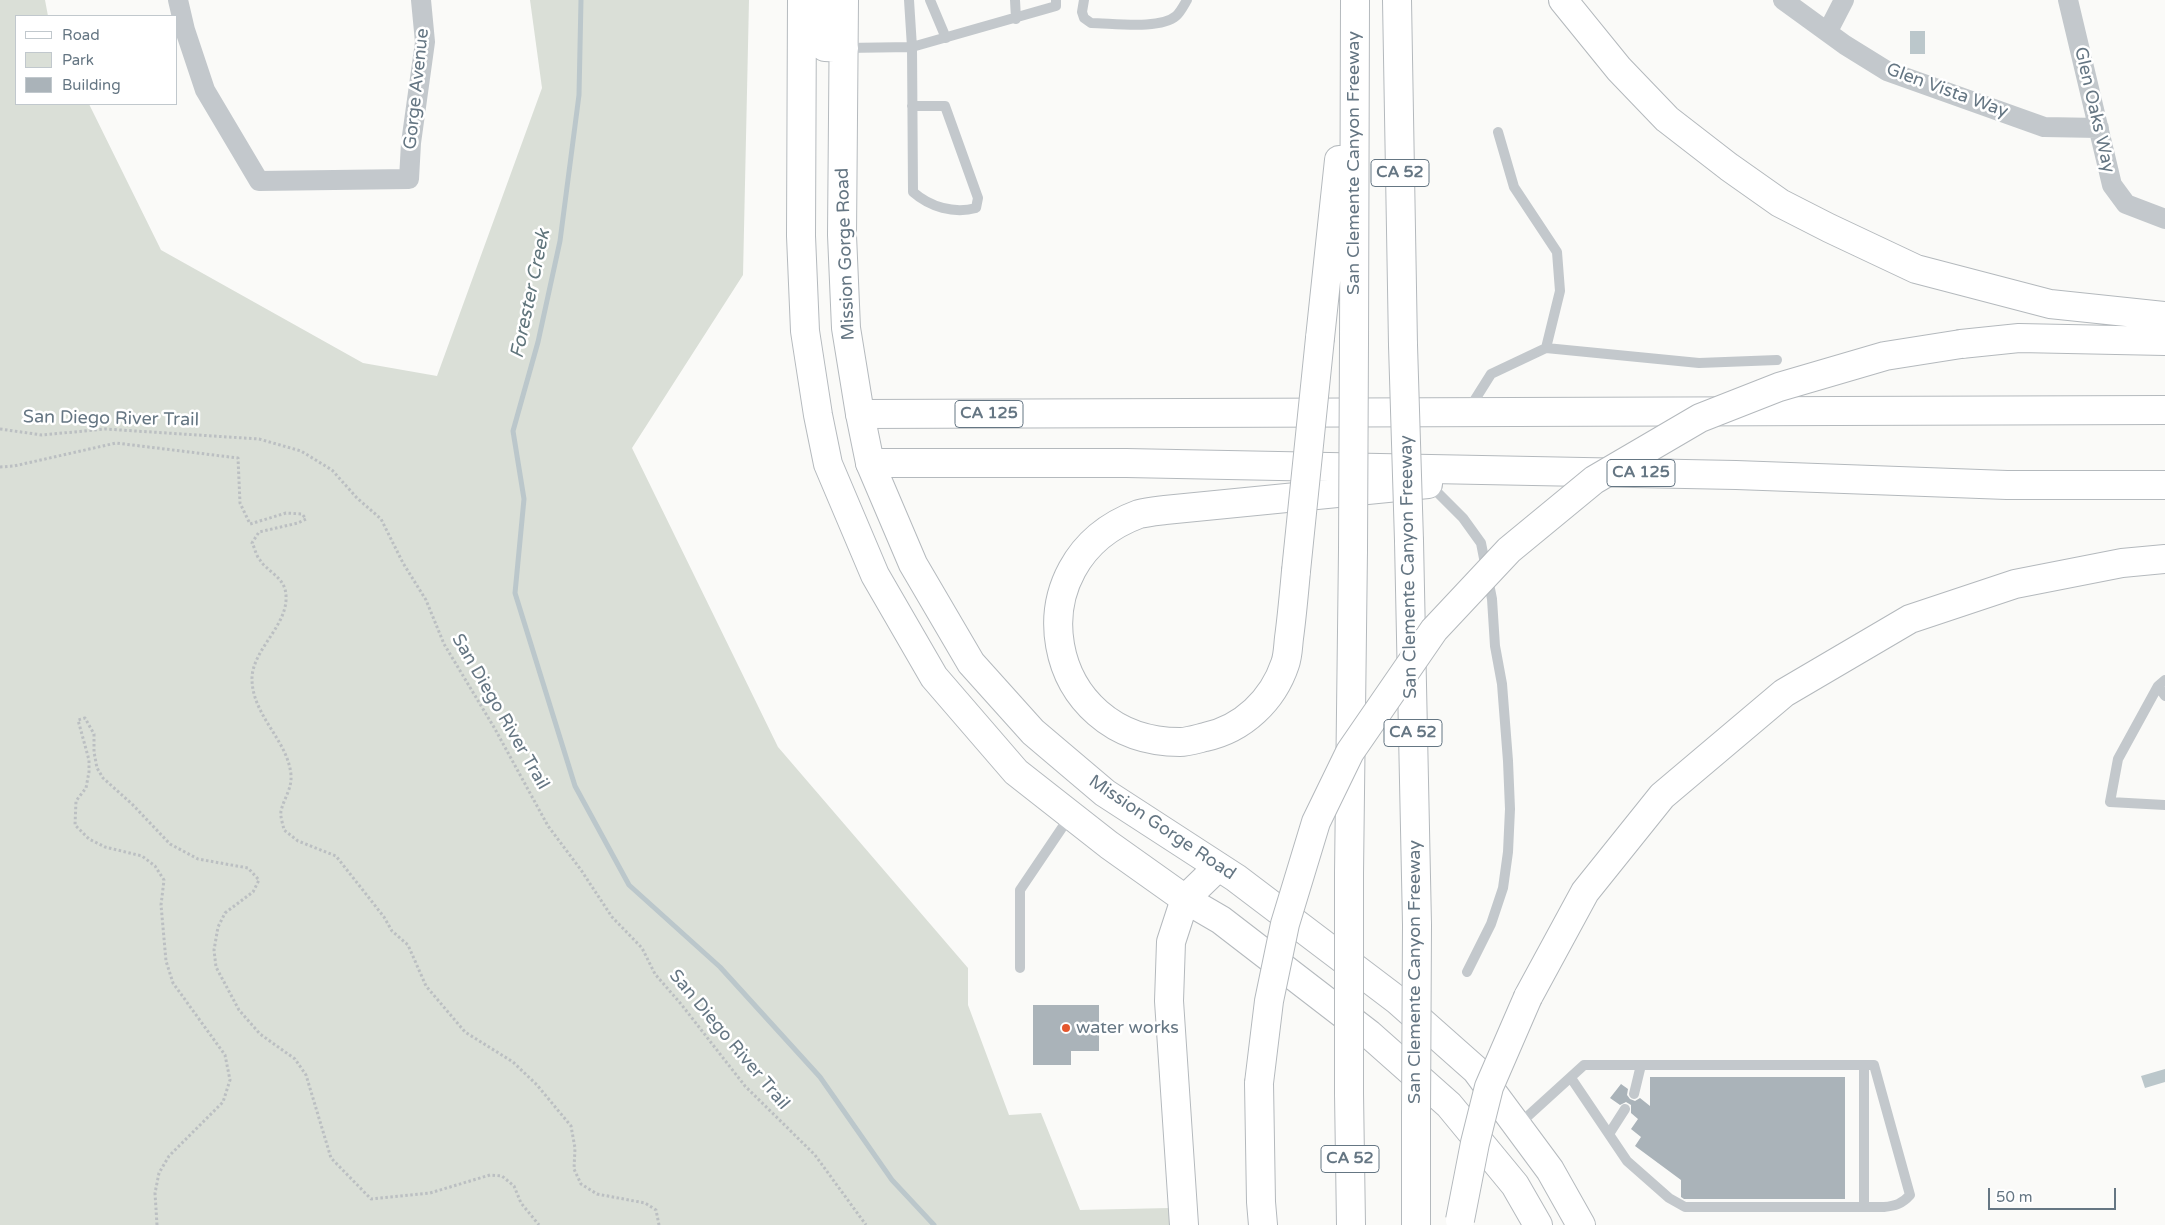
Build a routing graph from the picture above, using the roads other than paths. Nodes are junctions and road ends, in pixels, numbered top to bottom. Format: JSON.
{"nodes":[{"id":1,"x":178,"y":0,"type":"edge"},
{"id":2,"x":421,"y":0,"type":"edge"},
{"id":3,"x":802,"y":0,"type":"edge"},
{"id":4,"x":819,"y":0,"type":"edge"},
{"id":5,"x":844,"y":0,"type":"edge"},
{"id":6,"x":909,"y":0,"type":"edge"},
{"id":7,"x":930,"y":0,"type":"edge"},
{"id":8,"x":1015,"y":0,"type":"edge"},
{"id":9,"x":1056,"y":0,"type":"edge"},
{"id":10,"x":1084,"y":0,"type":"edge"},
{"id":11,"x":1187,"y":0,"type":"edge"},
{"id":12,"x":1397,"y":0,"type":"edge"},
{"id":13,"x":1563,"y":0,"type":"edge"},
{"id":14,"x":1783,"y":0,"type":"edge"},
{"id":15,"x":1844,"y":0,"type":"edge"},
{"id":16,"x":2068,"y":0,"type":"edge"},
{"id":17,"x":1355,"y":6,"type":"edge"},
{"id":18,"x":1016,"y":19,"type":"junction"},
{"id":19,"x":1828,"y":31,"type":"junction"},
{"id":20,"x":946,"y":38,"type":"junction"},
{"id":21,"x":912,"y":47,"type":"junction"},
{"id":22,"x":844,"y":48,"type":"junction"},
{"id":23,"x":912,"y":106,"type":"junction"},
{"id":24,"x":2099,"y":128,"type":"junction"},
{"id":25,"x":1498,"y":132,"type":"dead end"},
{"id":26,"x":2165,"y":219,"type":"edge"},
{"id":27,"x":2165,"y":316,"type":"edge"},
{"id":28,"x":2165,"y":341,"type":"edge"},
{"id":29,"x":1546,"y":348,"type":"junction"},
{"id":30,"x":1777,"y":360,"type":"dead end"},
{"id":31,"x":2165,"y":410,"type":"edge"},
{"id":32,"x":1467,"y":412,"type":"junction"},
{"id":33,"x":860,"y":414,"type":"junction"},
{"id":34,"x":818,"y":415,"type":"junction"},
{"id":35,"x":870,"y":463,"type":"junction"},
{"id":36,"x":828,"y":464,"type":"junction"},
{"id":37,"x":1552,"y":471,"type":"junction"},
{"id":38,"x":1429,"y":484,"type":"junction"},
{"id":39,"x":2165,"y":485,"type":"edge"},
{"id":40,"x":2165,"y":559,"type":"edge"},
{"id":41,"x":2161,"y":683,"type":"edge"},
{"id":42,"x":2165,"y":696,"type":"edge"},
{"id":43,"x":2165,"y":805,"type":"edge"},
{"id":44,"x":1070,"y":815,"type":"junction"},
{"id":45,"x":1218,"y":867,"type":"junction"},
{"id":46,"x":1185,"y":899,"type":"junction"},
{"id":47,"x":1020,"y":968,"type":"dead end"},
{"id":48,"x":1466,"y":972,"type":"dead end"},
{"id":49,"x":1641,"y":1065,"type":"junction"},
{"id":50,"x":1864,"y":1065,"type":"junction"},
{"id":51,"x":1570,"y":1078,"type":"junction"},
{"id":52,"x":1634,"y":1094,"type":"dead end"},
{"id":53,"x":1625,"y":1109,"type":"dead end"},
{"id":54,"x":1517,"y":1126,"type":"junction"},
{"id":55,"x":1609,"y":1134,"type":"junction"},
{"id":56,"x":1864,"y":1207,"type":"junction"},
{"id":57,"x":1460,"y":1223,"type":"edge"},
{"id":58,"x":1184,"y":1225,"type":"edge"},
{"id":59,"x":1263,"y":1225,"type":"edge"},
{"id":60,"x":1351,"y":1225,"type":"edge"},
{"id":61,"x":1416,"y":1225,"type":"edge"},
{"id":62,"x":1538,"y":1225,"type":"edge"},
{"id":63,"x":1581,"y":1225,"type":"edge"}],
"edges":[{"from":1,"to":2,"type":"street","name":"Gorge Avenue"},
{"from":3,"to":34,"type":"main road"},
{"from":4,"to":22,"type":"main road"},
{"from":5,"to":22,"type":"main road","name":"Mission Gorge Road"},
{"from":6,"to":21,"type":"lane"},
{"from":7,"to":20,"type":"lane"},
{"from":8,"to":18,"type":"lane"},
{"from":9,"to":18,"type":"lane"},
{"from":10,"to":11,"type":"lane"},
{"from":12,"to":61,"type":"main road","name":"San Clemente Canyon Freeway","number":"CA 52","bridge":true},
{"from":13,"to":27,"type":"main road"},
{"from":14,"to":19,"type":"street","name":"Glen Vista Way"},
{"from":15,"to":19,"type":"street"},
{"from":16,"to":24,"type":"street","name":"Glen Oaks Way"},
{"from":17,"to":38,"type":"main road","bridge":true},
{"from":17,"to":60,"type":"main road","name":"San Clemente Canyon Freeway","number":"CA 52","bridge":true},
{"from":18,"to":20,"type":"lane"},
{"from":19,"to":24,"type":"street","name":"Glen Vista Way"},
{"from":20,"to":21,"type":"lane"},
{"from":21,"to":22,"type":"lane"},
{"from":21,"to":23,"type":"lane"},
{"from":22,"to":33,"type":"main road","name":"Mission Gorge Road"},
{"from":23,"to":23,"type":"lane"},
{"from":24,"to":26,"type":"street","name":"Glen Oaks Way"},
{"from":25,"to":29,"type":"lane"},
{"from":28,"to":59,"type":"main road","bridge":true},
{"from":29,"to":30,"type":"lane"},
{"from":29,"to":32,"type":"lane"},
{"from":31,"to":32,"type":"main road","number":"CA 125"},
{"from":32,"to":33,"type":"main road","number":"CA 125"},
{"from":33,"to":34,"type":"main road","number":"CA 125"},
{"from":33,"to":35,"type":"main road","name":"Mission Gorge Road"},
{"from":34,"to":36,"type":"main road"},
{"from":35,"to":36,"type":"main road","number":"CA 125"},
{"from":35,"to":37,"type":"main road","number":"CA 125"},
{"from":35,"to":45,"type":"main road","name":"Mission Gorge Road"},
{"from":36,"to":44,"type":"main road"},
{"from":37,"to":38,"type":"main road"},
{"from":37,"to":39,"type":"main road","number":"CA 125"},
{"from":38,"to":48,"type":"lane"},
{"from":40,"to":57,"type":"main road","bridge":true},
{"from":41,"to":42,"type":"lane"},
{"from":41,"to":43,"type":"lane"},
{"from":44,"to":46,"type":"main road"},
{"from":44,"to":47,"type":"lane"},
{"from":45,"to":46,"type":"main road"},
{"from":45,"to":54,"type":"main road","name":"Mission Gorge Road"},
{"from":46,"to":58,"type":"main road"},
{"from":46,"to":62,"type":"main road"},
{"from":49,"to":50,"type":"lane"},
{"from":49,"to":51,"type":"lane"},
{"from":49,"to":52,"type":"lane"},
{"from":50,"to":56,"type":"lane"},
{"from":50,"to":56,"type":"lane"},
{"from":51,"to":54,"type":"lane"},
{"from":51,"to":55,"type":"lane"},
{"from":53,"to":55,"type":"lane"},
{"from":54,"to":63,"type":"main road","name":"Mission Gorge Road"},
{"from":55,"to":56,"type":"lane"}]}
